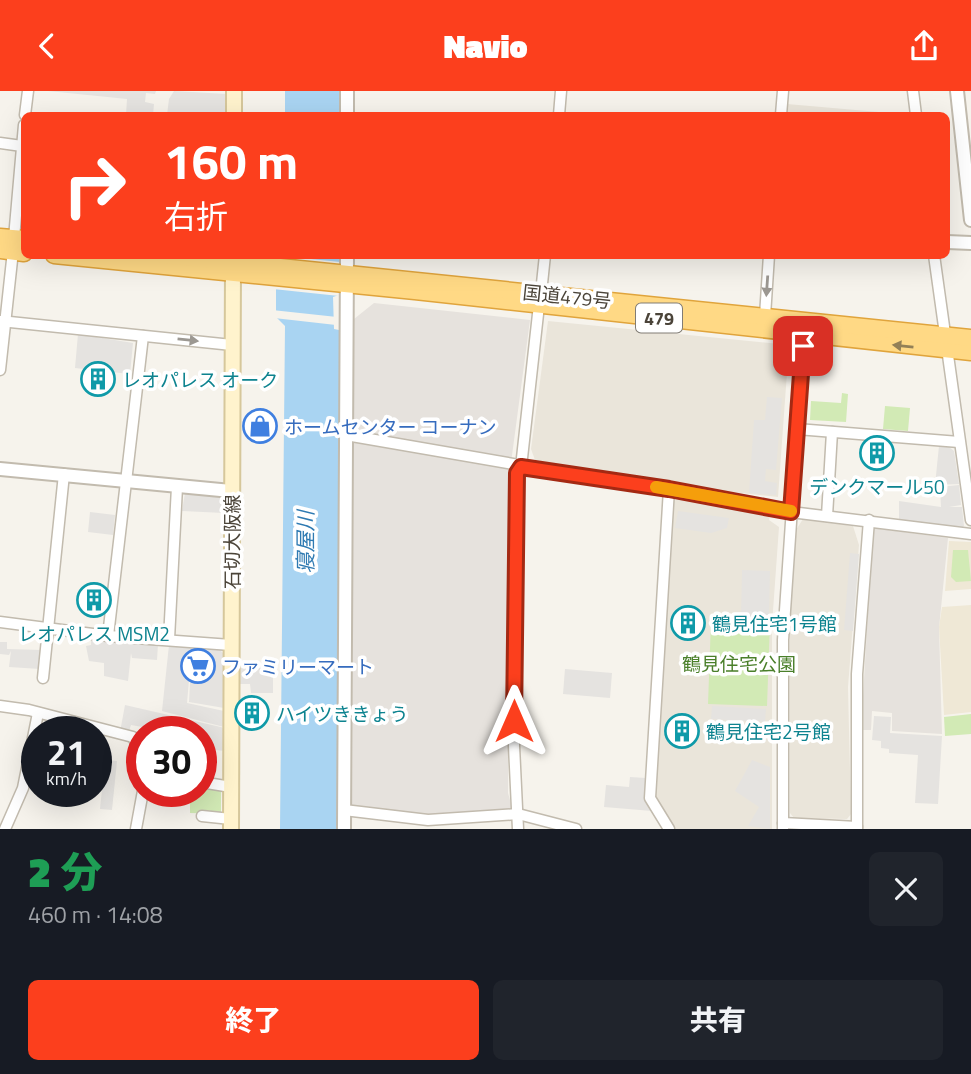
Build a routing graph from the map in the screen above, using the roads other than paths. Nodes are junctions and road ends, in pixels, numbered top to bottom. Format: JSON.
{"nodes":[{"id":1,"x":28,"y":91,"type":"edge"},
{"id":2,"x":234,"y":91,"type":"edge"},
{"id":3,"x":347,"y":91,"type":"edge"},
{"id":4,"x":561,"y":91,"type":"edge"},
{"id":5,"x":783,"y":91,"type":"edge"},
{"id":6,"x":913,"y":91,"type":"edge"},
{"id":7,"x":957,"y":91,"type":"edge"},
{"id":8,"x":25,"y":112,"type":"edge"},
{"id":9,"x":234,"y":112,"type":"edge"},
{"id":10,"x":347,"y":112,"type":"edge"},
{"id":11,"x":559,"y":112,"type":"edge"},
{"id":12,"x":781,"y":112,"type":"edge"},
{"id":13,"x":916,"y":112,"type":"edge"},
{"id":14,"x":0,"y":143,"type":"edge"},
{"id":15,"x":21,"y":145,"type":"edge"},
{"id":16,"x":21,"y":165,"type":"edge"},
{"id":17,"x":971,"y":220,"type":"edge"},
{"id":18,"x":950,"y":241,"type":"edge"},
{"id":19,"x":971,"y":243,"type":"edge"},
{"id":20,"x":13,"y":245,"type":"edge"},
{"id":21,"x":134,"y":259,"type":"edge"},
{"id":22,"x":194,"y":259,"type":"edge"},
{"id":23,"x":346,"y":259,"type":"edge"},
{"id":24,"x":545,"y":259,"type":"edge"},
{"id":25,"x":769,"y":259,"type":"edge"},
{"id":26,"x":935,"y":259,"type":"edge"},
{"id":27,"x":233,"y":264,"type":"edge"},
{"id":28,"x":343,"y":280,"type":"junction"},
{"id":29,"x":540,"y":299,"type":"junction"},
{"id":30,"x":765,"y":316,"type":"junction"},
{"id":31,"x":3,"y":321,"type":"edge"},
{"id":32,"x":804,"y":328,"type":"junction"},
{"id":33,"x":143,"y":335,"type":"junction"},
{"id":34,"x":971,"y":338,"type":"edge"},
{"id":35,"x":946,"y":343,"type":"junction"},
{"id":36,"x":232,"y":345,"type":"junction"},
{"id":37,"x":971,"y":352,"type":"edge"},
{"id":38,"x":0,"y":370,"type":"edge"},
{"id":39,"x":797,"y":429,"type":"junction"},
{"id":40,"x":832,"y":432,"type":"junction"},
{"id":41,"x":346,"y":435,"type":"junction"},
{"id":42,"x":959,"y":442,"type":"junction"},
{"id":43,"x":521,"y":467,"type":"junction"},
{"id":44,"x":0,"y":469,"type":"edge"},
{"id":45,"x":64,"y":474,"type":"junction"},
{"id":46,"x":126,"y":479,"type":"junction"},
{"id":47,"x":177,"y":487,"type":"junction"},
{"id":48,"x":669,"y":489,"type":"junction"},
{"id":49,"x":231,"y":491,"type":"junction"},
{"id":50,"x":791,"y":512,"type":"junction"},
{"id":51,"x":827,"y":516,"type":"junction"},
{"id":52,"x":869,"y":520,"type":"junction"},
{"id":53,"x":971,"y":520,"type":"edge"},
{"id":54,"x":971,"y":534,"type":"edge"},
{"id":55,"x":0,"y":622,"type":"edge"},
{"id":56,"x":47,"y":628,"type":"junction"},
{"id":57,"x":108,"y":636,"type":"junction"},
{"id":58,"x":169,"y":639,"type":"junction"},
{"id":59,"x":231,"y":645,"type":"junction"},
{"id":60,"x":43,"y":678,"type":"dead end"},
{"id":61,"x":0,"y":706,"type":"edge"},
{"id":62,"x":38,"y":713,"type":"junction"},
{"id":63,"x":126,"y":735,"type":"edge"},
{"id":64,"x":217,"y":785,"type":"edge"},
{"id":65,"x":231,"y":787,"type":"junction"},
{"id":66,"x":140,"y":807,"type":"edge"},
{"id":67,"x":344,"y":810,"type":"junction"},
{"id":68,"x":518,"y":814,"type":"junction"},
{"id":69,"x":202,"y":816,"type":"dead end"},
{"id":70,"x":231,"y":824,"type":"edge"},
{"id":71,"x":783,"y":826,"type":"edge"},
{"id":72,"x":857,"y":828,"type":"edge"},
{"id":73,"x":5,"y":829,"type":"edge"},
{"id":74,"x":136,"y":829,"type":"edge"},
{"id":75,"x":344,"y":829,"type":"edge"},
{"id":76,"x":518,"y":829,"type":"edge"},
{"id":77,"x":576,"y":829,"type":"edge"},
{"id":78,"x":669,"y":829,"type":"edge"}],
"edges":[{"from":1,"to":8,"type":"street"},
{"from":2,"to":9,"type":"main road"},
{"from":3,"to":10,"type":"street"},
{"from":4,"to":11,"type":"street"},
{"from":5,"to":12,"type":"street"},
{"from":6,"to":13,"type":"street"},
{"from":7,"to":17,"type":"street"},
{"from":14,"to":15,"type":"street"},
{"from":16,"to":20,"type":"street"},
{"from":18,"to":19,"type":"street"},
{"from":20,"to":31,"type":"street"},
{"from":21,"to":27,"type":"highway","number":"479"},
{"from":22,"to":27,"type":"highway","name":"国道479号","number":"479"},
{"from":23,"to":28,"type":"street"},
{"from":24,"to":29,"type":"street"},
{"from":25,"to":30,"type":"street","one_way":true},
{"from":26,"to":35,"type":"street"},
{"from":27,"to":28,"type":"highway","name":"国道479号","number":"479"},
{"from":27,"to":36,"type":"main road","name":"石切大阪線"},
{"from":28,"to":29,"type":"highway","name":"国道479号","number":"479"},
{"from":28,"to":41,"type":"street"},
{"from":29,"to":30,"type":"highway","name":"国道479号","number":"479"},
{"from":29,"to":32,"type":"highway","name":"国道479号","number":"479"},
{"from":29,"to":43,"type":"street"},
{"from":30,"to":32,"type":"highway","name":"国道479号","number":"479"},
{"from":31,"to":33,"type":"street"},
{"from":31,"to":38,"type":"street"},
{"from":32,"to":35,"type":"highway","name":"国道479号","number":"479"},
{"from":32,"to":39,"type":"street"},
{"from":33,"to":36,"type":"street","one_way":true},
{"from":33,"to":46,"type":"street"},
{"from":34,"to":35,"type":"highway","name":"国道479号","number":"479"},
{"from":35,"to":37,"type":"highway","name":"国道479号","number":"479"},
{"from":35,"to":42,"type":"street"},
{"from":36,"to":49,"type":"main road","name":"石切大阪線"},
{"from":39,"to":40,"type":"street"},
{"from":39,"to":50,"type":"street"},
{"from":40,"to":42,"type":"street"},
{"from":40,"to":51,"type":"street"},
{"from":41,"to":43,"type":"street"},
{"from":41,"to":67,"type":"street"},
{"from":42,"to":53,"type":"street"},
{"from":43,"to":48,"type":"street"},
{"from":43,"to":68,"type":"street"},
{"from":44,"to":45,"type":"street"},
{"from":45,"to":46,"type":"street"},
{"from":45,"to":56,"type":"street"},
{"from":46,"to":47,"type":"street"},
{"from":46,"to":57,"type":"street"},
{"from":47,"to":49,"type":"street"},
{"from":47,"to":58,"type":"street"},
{"from":48,"to":50,"type":"street"},
{"from":48,"to":78,"type":"street"},
{"from":49,"to":59,"type":"main road","name":"石切大阪線"},
{"from":50,"to":51,"type":"street"},
{"from":50,"to":71,"type":"street"},
{"from":51,"to":52,"type":"street"},
{"from":52,"to":54,"type":"street"},
{"from":52,"to":72,"type":"street"},
{"from":55,"to":56,"type":"street"},
{"from":56,"to":57,"type":"street"},
{"from":56,"to":60,"type":"street"},
{"from":57,"to":58,"type":"street"},
{"from":58,"to":59,"type":"street"},
{"from":59,"to":65,"type":"main road","name":"石切大阪線"},
{"from":61,"to":62,"type":"street"},
{"from":62,"to":63,"type":"street"},
{"from":62,"to":73,"type":"street"},
{"from":64,"to":65,"type":"street"},
{"from":65,"to":70,"type":"main road","name":"石切大阪線"},
{"from":66,"to":74,"type":"street"},
{"from":67,"to":68,"type":"street"},
{"from":67,"to":75,"type":"street"},
{"from":68,"to":76,"type":"street"},
{"from":68,"to":77,"type":"street"},
{"from":69,"to":70,"type":"street"},
{"from":71,"to":72,"type":"street"}]}
